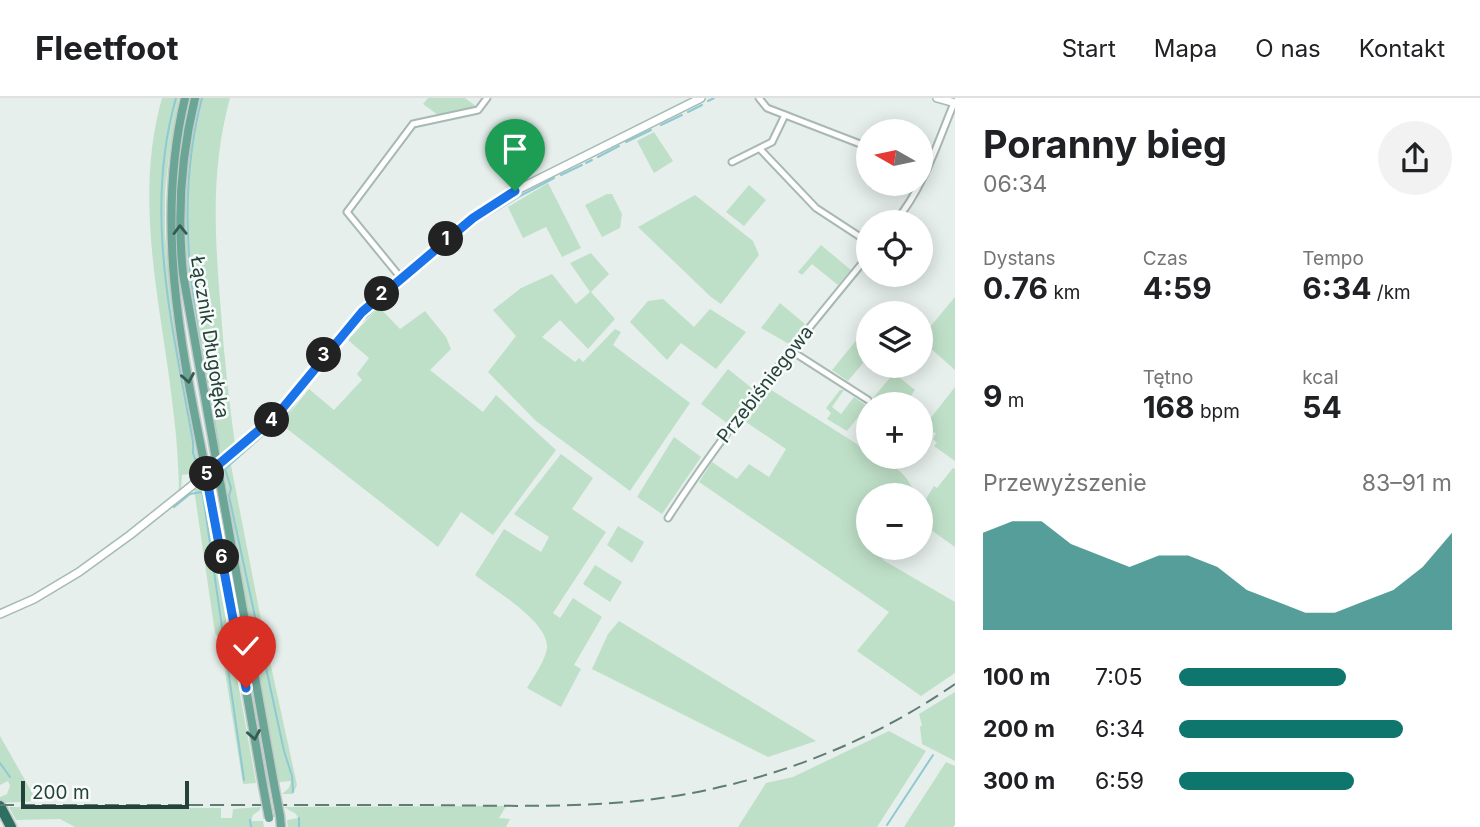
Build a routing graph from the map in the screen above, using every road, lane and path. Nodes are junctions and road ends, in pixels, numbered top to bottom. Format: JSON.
{"nodes":[{"id":1,"x":185,"y":98,"type":"edge"},
{"id":2,"x":195,"y":98,"type":"edge"},
{"id":3,"x":487,"y":98,"type":"edge"},
{"id":4,"x":701,"y":98,"type":"edge"},
{"id":5,"x":759,"y":98,"type":"edge"},
{"id":6,"x":937,"y":98,"type":"edge"},
{"id":7,"x":955,"y":103,"type":"edge"},
{"id":8,"x":785,"y":116,"type":"junction"},
{"id":9,"x":856,"y":143,"type":"edge"},
{"id":10,"x":760,"y":149,"type":"junction"},
{"id":11,"x":933,"y":149,"type":"edge"},
{"id":12,"x":732,"y":162,"type":"dead end"},
{"id":13,"x":856,"y":234,"type":"edge"},
{"id":14,"x":856,"y":270,"type":"edge"},
{"id":15,"x":401,"y":278,"type":"junction"},
{"id":16,"x":790,"y":350,"type":"junction"},
{"id":17,"x":856,"y":392,"type":"edge"},
{"id":18,"x":216,"y":466,"type":"junction"},
{"id":19,"x":206,"y":475,"type":"junction"},
{"id":20,"x":668,"y":517,"type":"dead end"},
{"id":21,"x":0,"y":614,"type":"edge"},
{"id":22,"x":0,"y":806,"type":"edge"},
{"id":23,"x":270,"y":822,"type":"edge"},
{"id":24,"x":11,"y":827,"type":"edge"},
{"id":25,"x":281,"y":827,"type":"edge"}],
"edges":[{"from":1,"to":19,"type":"main road","name":"Łącznik Długołęka","one_way":true},
{"from":18,"to":2,"type":"main road","name":"Łącznik Długołęka","one_way":true},
{"from":3,"to":15,"type":"street"},
{"from":4,"to":15,"type":"street"},
{"from":5,"to":8,"type":"street"},
{"from":6,"to":7,"type":"street"},
{"from":7,"to":11,"type":"street"},
{"from":8,"to":9,"type":"street"},
{"from":8,"to":10,"type":"street"},
{"from":10,"to":12,"type":"street"},
{"from":10,"to":13,"type":"street"},
{"from":14,"to":16,"type":"street","name":"Przebiśniegowa"},
{"from":15,"to":18,"type":"street"},
{"from":16,"to":17,"type":"street"},
{"from":16,"to":20,"type":"street","name":"Przebiśniegowa"},
{"from":18,"to":19,"type":"street"},
{"from":18,"to":25,"type":"main road","name":"Łącznik Długołęka","bridge":true},
{"from":19,"to":21,"type":"street"},
{"from":19,"to":23,"type":"main road","name":"Łącznik Długołęka","one_way":true,"bridge":true},
{"from":22,"to":24,"type":"highway"}]}
